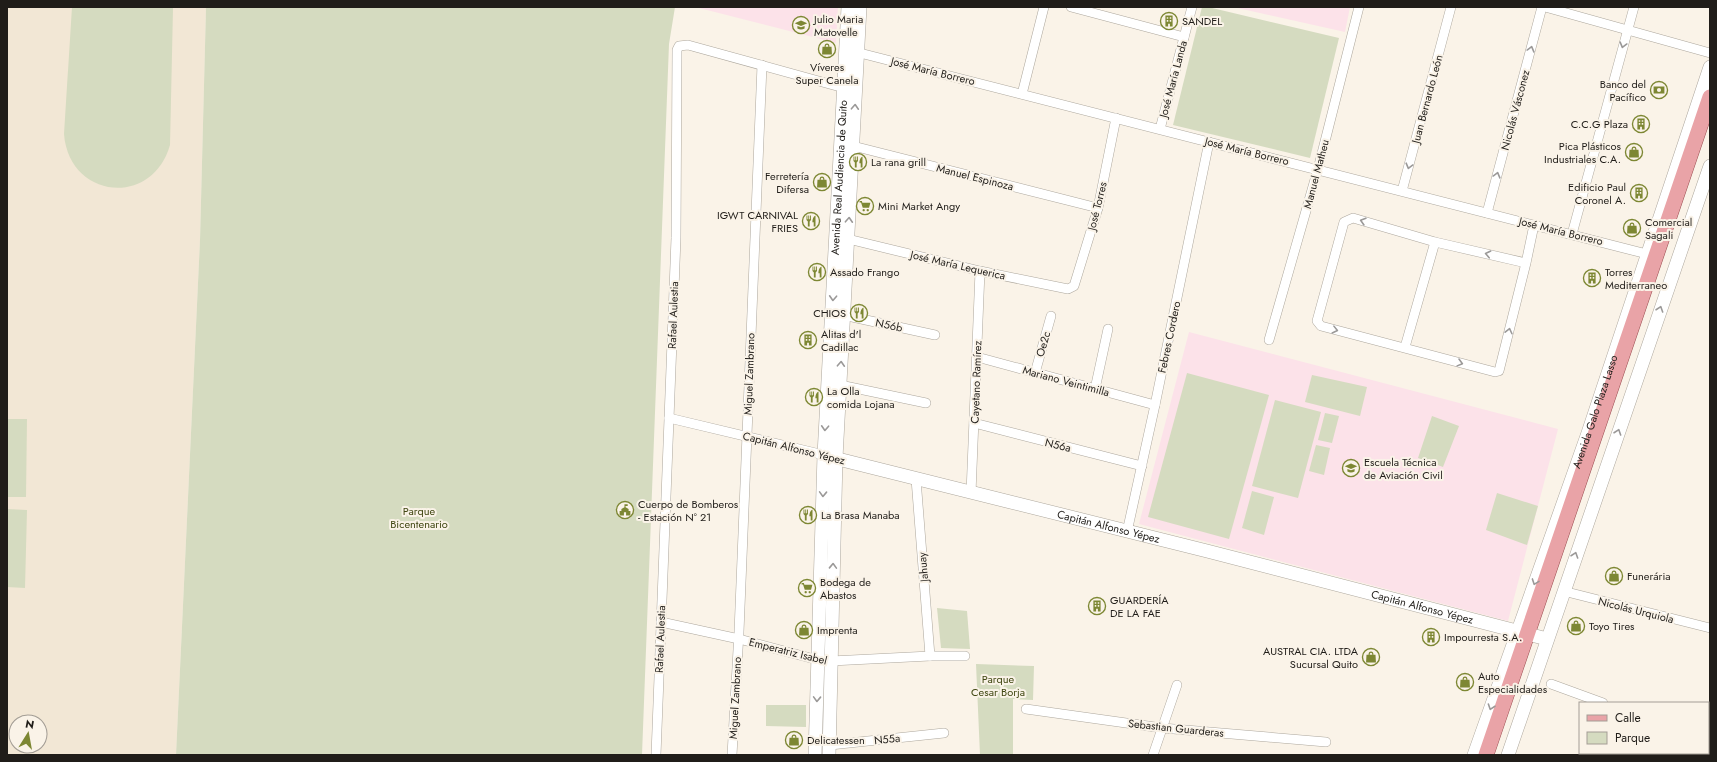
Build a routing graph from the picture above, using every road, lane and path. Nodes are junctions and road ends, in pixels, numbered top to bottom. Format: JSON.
{"nodes":[{"id":1,"x":848,"y":7,"type":"edge"},
{"id":2,"x":860,"y":7,"type":"edge"},
{"id":3,"x":1044,"y":7,"type":"edge"},
{"id":4,"x":1071,"y":7,"type":"edge"},
{"id":5,"x":1192,"y":7,"type":"edge"},
{"id":6,"x":1359,"y":7,"type":"edge"},
{"id":7,"x":1451,"y":7,"type":"edge"},
{"id":8,"x":1544,"y":7,"type":"edge"},
{"id":9,"x":1634,"y":7,"type":"edge"},
{"id":10,"x":1628,"y":30,"type":"junction"},
{"id":11,"x":1184,"y":37,"type":"junction"},
{"id":12,"x":852,"y":51,"type":"junction"},
{"id":13,"x":1710,"y":54,"type":"edge"},
{"id":14,"x":762,"y":65,"type":"junction"},
{"id":15,"x":1710,"y":67,"type":"edge"},
{"id":16,"x":844,"y":88,"type":"junction"},
{"id":17,"x":1022,"y":94,"type":"junction"},
{"id":18,"x":1710,"y":97,"type":"edge"},
{"id":19,"x":1116,"y":118,"type":"junction"},
{"id":20,"x":1710,"y":124,"type":"edge"},
{"id":21,"x":1160,"y":129,"type":"junction"},
{"id":22,"x":1209,"y":142,"type":"junction"},
{"id":23,"x":852,"y":146,"type":"junction"},
{"id":24,"x":1710,"y":166,"type":"edge"},
{"id":25,"x":1318,"y":169,"type":"junction"},
{"id":26,"x":1402,"y":191,"type":"junction"},
{"id":27,"x":1098,"y":208,"type":"junction"},
{"id":28,"x":1487,"y":213,"type":"junction"},
{"id":29,"x":1534,"y":225,"type":"junction"},
{"id":30,"x":1572,"y":234,"type":"junction"},
{"id":31,"x":848,"y":239,"type":"junction"},
{"id":32,"x":1435,"y":242,"type":"junction"},
{"id":33,"x":1647,"y":254,"type":"junction"},
{"id":34,"x":1526,"y":264,"type":"junction"},
{"id":35,"x":980,"y":271,"type":"junction"},
{"id":36,"x":1068,"y":290,"type":"joint"},
{"id":37,"x":843,"y":315,"type":"junction"},
{"id":38,"x":1051,"y":316,"type":"dead end"},
{"id":39,"x":1108,"y":329,"type":"dead end"},
{"id":40,"x":935,"y":335,"type":"dead end"},
{"id":41,"x":1269,"y":340,"type":"dead end"},
{"id":42,"x":1405,"y":348,"type":"junction"},
{"id":43,"x":977,"y":357,"type":"junction"},
{"id":44,"x":1035,"y":373,"type":"junction"},
{"id":45,"x":840,"y":385,"type":"junction"},
{"id":46,"x":1096,"y":389,"type":"junction"},
{"id":47,"x":926,"y":402,"type":"dead end"},
{"id":48,"x":1155,"y":405,"type":"junction"},
{"id":49,"x":669,"y":418,"type":"junction"},
{"id":50,"x":974,"y":423,"type":"junction"},
{"id":51,"x":746,"y":436,"type":"junction"},
{"id":52,"x":830,"y":457,"type":"junction"},
{"id":53,"x":1142,"y":466,"type":"junction"},
{"id":54,"x":916,"y":478,"type":"junction"},
{"id":55,"x":971,"y":493,"type":"junction"},
{"id":56,"x":1127,"y":532,"type":"junction"},
{"id":57,"x":1563,"y":591,"type":"junction"},
{"id":58,"x":661,"y":622,"type":"junction"},
{"id":59,"x":1710,"y":628,"type":"edge"},
{"id":60,"x":1532,"y":635,"type":"junction"},
{"id":61,"x":739,"y":638,"type":"junction"},
{"id":62,"x":930,"y":656,"type":"junction"},
{"id":63,"x":965,"y":656,"type":"dead end"},
{"id":64,"x":824,"y":660,"type":"junction"},
{"id":65,"x":1551,"y":684,"type":"dead end"},
{"id":66,"x":1177,"y":685,"type":"dead end"},
{"id":67,"x":1600,"y":702,"type":"edge"},
{"id":68,"x":1026,"y":709,"type":"dead end"},
{"id":69,"x":1162,"y":728,"type":"junction"},
{"id":70,"x":944,"y":733,"type":"dead end"},
{"id":71,"x":1326,"y":742,"type":"dead end"},
{"id":72,"x":830,"y":750,"type":"edge"},
{"id":73,"x":656,"y":755,"type":"edge"},
{"id":74,"x":732,"y":755,"type":"edge"},
{"id":75,"x":815,"y":755,"type":"edge"},
{"id":76,"x":1153,"y":755,"type":"edge"},
{"id":77,"x":1474,"y":755,"type":"edge"},
{"id":78,"x":1486,"y":755,"type":"edge"},
{"id":79,"x":1497,"y":755,"type":"edge"},
{"id":80,"x":1508,"y":755,"type":"edge"}],
"edges":[{"from":1,"to":12,"type":"main road","name":"Avenida Real Audiencia de Quito"},
{"from":2,"to":12,"type":"main road","name":"Avenida Real Audiencia de Quito"},
{"from":3,"to":17,"type":"street"},
{"from":4,"to":11,"type":"street"},
{"from":5,"to":11,"type":"street","name":"José María Landa"},
{"from":6,"to":25,"type":"street","name":"Manuel Matheu"},
{"from":7,"to":26,"type":"street","name":"Juan Bernardo León","one_way":true},
{"from":8,"to":10,"type":"street"},
{"from":28,"to":8,"type":"street","name":"Nicolás Vásconez","one_way":true},
{"from":9,"to":10,"type":"street"},
{"from":10,"to":13,"type":"street"},
{"from":10,"to":30,"type":"street","one_way":true},
{"from":11,"to":21,"type":"street","name":"José María Landa"},
{"from":12,"to":16,"type":"main road","name":"Avenida Real Audiencia de Quito"},
{"from":12,"to":17,"type":"street","name":"José María Borrero"},
{"from":23,"to":12,"type":"main road","name":"Avenida Real Audiencia de Quito","one_way":true},
{"from":14,"to":16,"type":"street","name":"Rafael Aulestia"},
{"from":14,"to":49,"type":"street","name":"Rafael Aulestia"},
{"from":14,"to":51,"type":"street","name":"Miguel Zambrano"},
{"from":15,"to":33,"type":"main road","name":"Avenida Galo Plaza Lasso"},
{"from":16,"to":52,"type":"main road","name":"Avenida Real Audiencia de Quito","one_way":true},
{"from":17,"to":19,"type":"street","name":"José María Borrero"},
{"from":18,"to":60,"type":"main road","name":"Avenida Galo Plaza Lasso"},
{"from":19,"to":21,"type":"street","name":"José María Borrero"},
{"from":19,"to":27,"type":"street","name":"José Torres"},
{"from":20,"to":60,"type":"main road","name":"Avenida Galo Plaza Lasso"},
{"from":21,"to":22,"type":"street","name":"José María Borrero"},
{"from":22,"to":25,"type":"street","name":"José María Borrero"},
{"from":22,"to":48,"type":"street","name":"Febres Cordero"},
{"from":23,"to":27,"type":"street","name":"Manuel Espinoza"},
{"from":31,"to":23,"type":"main road","name":"Avenida Real Audiencia de Quito","one_way":true},
{"from":57,"to":24,"type":"main road","name":"Avenida Galo Plaza Lasso","one_way":true},
{"from":25,"to":26,"type":"street","name":"José María Borrero"},
{"from":25,"to":41,"type":"street","name":"Manuel Matheu"},
{"from":26,"to":28,"type":"street","name":"José María Borrero"},
{"from":27,"to":36,"type":"street","name":"José Torres"},
{"from":28,"to":29,"type":"street","name":"José María Borrero"},
{"from":29,"to":30,"type":"street","name":"José María Borrero"},
{"from":29,"to":34,"type":"street"},
{"from":30,"to":33,"type":"street","name":"José María Borrero"},
{"from":31,"to":35,"type":"street","name":"José María Lequerica"},
{"from":31,"to":37,"type":"main road","name":"Avenida Real Audiencia de Quito"},
{"from":34,"to":32,"type":"street","one_way":true},
{"from":32,"to":42,"type":"street"},
{"from":32,"to":42,"type":"street","one_way":true},
{"from":33,"to":60,"type":"main road","name":"Avenida Galo Plaza Lasso","one_way":true},
{"from":42,"to":34,"type":"street","one_way":true},
{"from":35,"to":36,"type":"street","name":"José María Lequerica"},
{"from":35,"to":43,"type":"street","name":"Cayetano Ramírez"},
{"from":37,"to":40,"type":"street","name":"N56b"},
{"from":45,"to":37,"type":"main road","name":"Avenida Real Audiencia de Quito","one_way":true},
{"from":38,"to":44,"type":"street","name":"Oe2c"},
{"from":39,"to":46,"type":"street"},
{"from":43,"to":44,"type":"street","name":"Mariano Veintimilla"},
{"from":43,"to":50,"type":"street","name":"Cayetano Ramírez"},
{"from":44,"to":46,"type":"street","name":"Mariano Veintimilla"},
{"from":45,"to":47,"type":"street"},
{"from":45,"to":52,"type":"main road","name":"Avenida Real Audiencia de Quito"},
{"from":46,"to":48,"type":"street","name":"Mariano Veintimilla"},
{"from":48,"to":53,"type":"street","name":"Febres Cordero"},
{"from":49,"to":51,"type":"street","name":"Capitán Alfonso Yépez"},
{"from":49,"to":58,"type":"street","name":"Rafael Aulestia"},
{"from":50,"to":53,"type":"street","name":"N56a"},
{"from":50,"to":55,"type":"street","name":"Cayetano Ramírez"},
{"from":51,"to":52,"type":"street","name":"Capitán Alfonso Yépez"},
{"from":51,"to":61,"type":"street","name":"Miguel Zambrano"},
{"from":52,"to":54,"type":"main road","name":"Capitán Alfonso Yépez"},
{"from":52,"to":64,"type":"main road","name":"Avenida Real Audiencia de Quito"},
{"from":53,"to":56,"type":"street","name":"Febres Cordero"},
{"from":54,"to":55,"type":"main road","name":"Capitán Alfonso Yépez"},
{"from":54,"to":62,"type":"street","name":"Jahuay"},
{"from":55,"to":56,"type":"main road","name":"Capitán Alfonso Yépez"},
{"from":56,"to":60,"type":"main road","name":"Capitán Alfonso Yépez"},
{"from":57,"to":59,"type":"street","name":"Nicolás Urquiola"},
{"from":57,"to":60,"type":"main road","name":"Avenida Galo Plaza Lasso"},
{"from":58,"to":61,"type":"street","name":"Emperatriz Isabel"},
{"from":58,"to":73,"type":"street","name":"Rafael Aulestia"},
{"from":60,"to":77,"type":"main road","name":"Avenida Galo Plaza Lasso","one_way":true},
{"from":60,"to":78,"type":"main road","name":"Avenida Galo Plaza Lasso"},
{"from":60,"to":79,"type":"main road","name":"Avenida Galo Plaza Lasso"},
{"from":60,"to":80,"type":"main road","name":"Avenida Galo Plaza Lasso"},
{"from":61,"to":64,"type":"street","name":"Emperatriz Isabel"},
{"from":61,"to":74,"type":"street","name":"Miguel Zambrano"},
{"from":62,"to":63,"type":"street","name":"Emperatriz Isabel"},
{"from":62,"to":64,"type":"street","name":"Emperatriz Isabel"},
{"from":64,"to":72,"type":"main road","name":"Avenida Real Audiencia de Quito"},
{"from":64,"to":75,"type":"main road","name":"Avenida Real Audiencia de Quito","one_way":true},
{"from":65,"to":67,"type":"street"},
{"from":66,"to":69,"type":"street"},
{"from":68,"to":69,"type":"street","name":"Sebastian Guarderas"},
{"from":69,"to":71,"type":"street","name":"Sebastian Guarderas"},
{"from":69,"to":76,"type":"street"},
{"from":70,"to":72,"type":"street","name":"N55a"}]}
